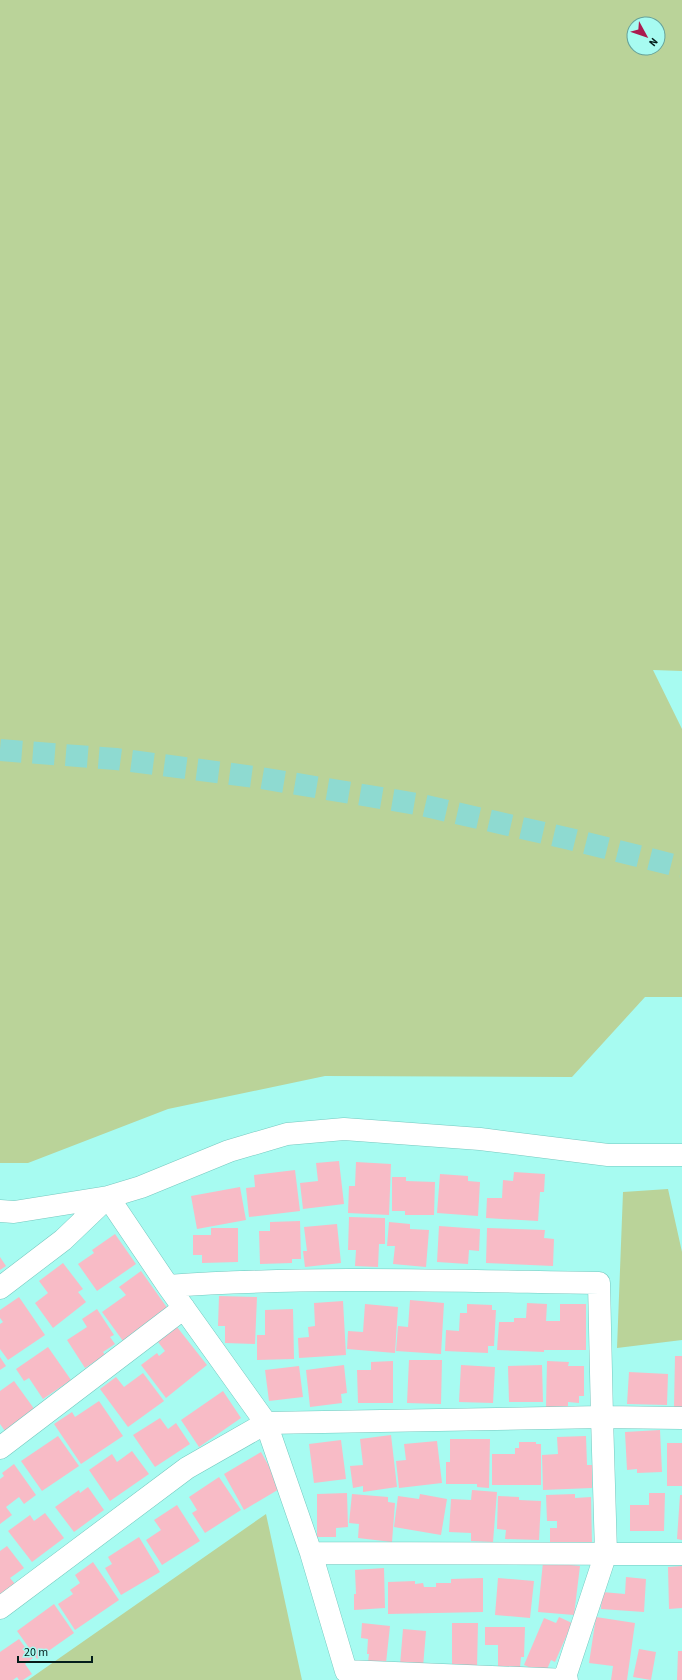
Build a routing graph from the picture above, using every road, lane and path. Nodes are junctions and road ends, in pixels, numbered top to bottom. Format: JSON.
{"nodes":[{"id":1,"x":682,"y":1155,"type":"edge"},
{"id":2,"x":108,"y":1197,"type":"junction"},
{"id":3,"x":0,"y":1211,"type":"edge"},
{"id":4,"x":168,"y":1286,"type":"junction"},
{"id":5,"x":0,"y":1288,"type":"edge"},
{"id":6,"x":184,"y":1308,"type":"junction"},
{"id":7,"x":602,"y":1417,"type":"junction"},
{"id":8,"x":682,"y":1418,"type":"edge"},
{"id":9,"x":266,"y":1423,"type":"junction"},
{"id":10,"x":0,"y":1448,"type":"edge"},
{"id":11,"x":311,"y":1553,"type":"junction"},
{"id":12,"x":606,"y":1553,"type":"junction"},
{"id":13,"x":682,"y":1554,"type":"edge"},
{"id":14,"x":0,"y":1608,"type":"edge"},
{"id":15,"x":347,"y":1676,"type":"edge"},
{"id":16,"x":565,"y":1680,"type":"edge"}],
"edges":[{"from":1,"to":2,"type":"street"},
{"from":2,"to":3,"type":"street"},
{"from":2,"to":4,"type":"street"},
{"from":2,"to":5,"type":"street"},
{"from":4,"to":6,"type":"street"},
{"from":4,"to":7,"type":"street"},
{"from":6,"to":9,"type":"street"},
{"from":6,"to":10,"type":"street"},
{"from":7,"to":8,"type":"street"},
{"from":7,"to":9,"type":"street"},
{"from":7,"to":12,"type":"street"},
{"from":9,"to":11,"type":"street"},
{"from":9,"to":14,"type":"street"},
{"from":11,"to":12,"type":"street"},
{"from":11,"to":15,"type":"street"},
{"from":12,"to":13,"type":"street"},
{"from":12,"to":16,"type":"street"},
{"from":15,"to":16,"type":"street"}]}
